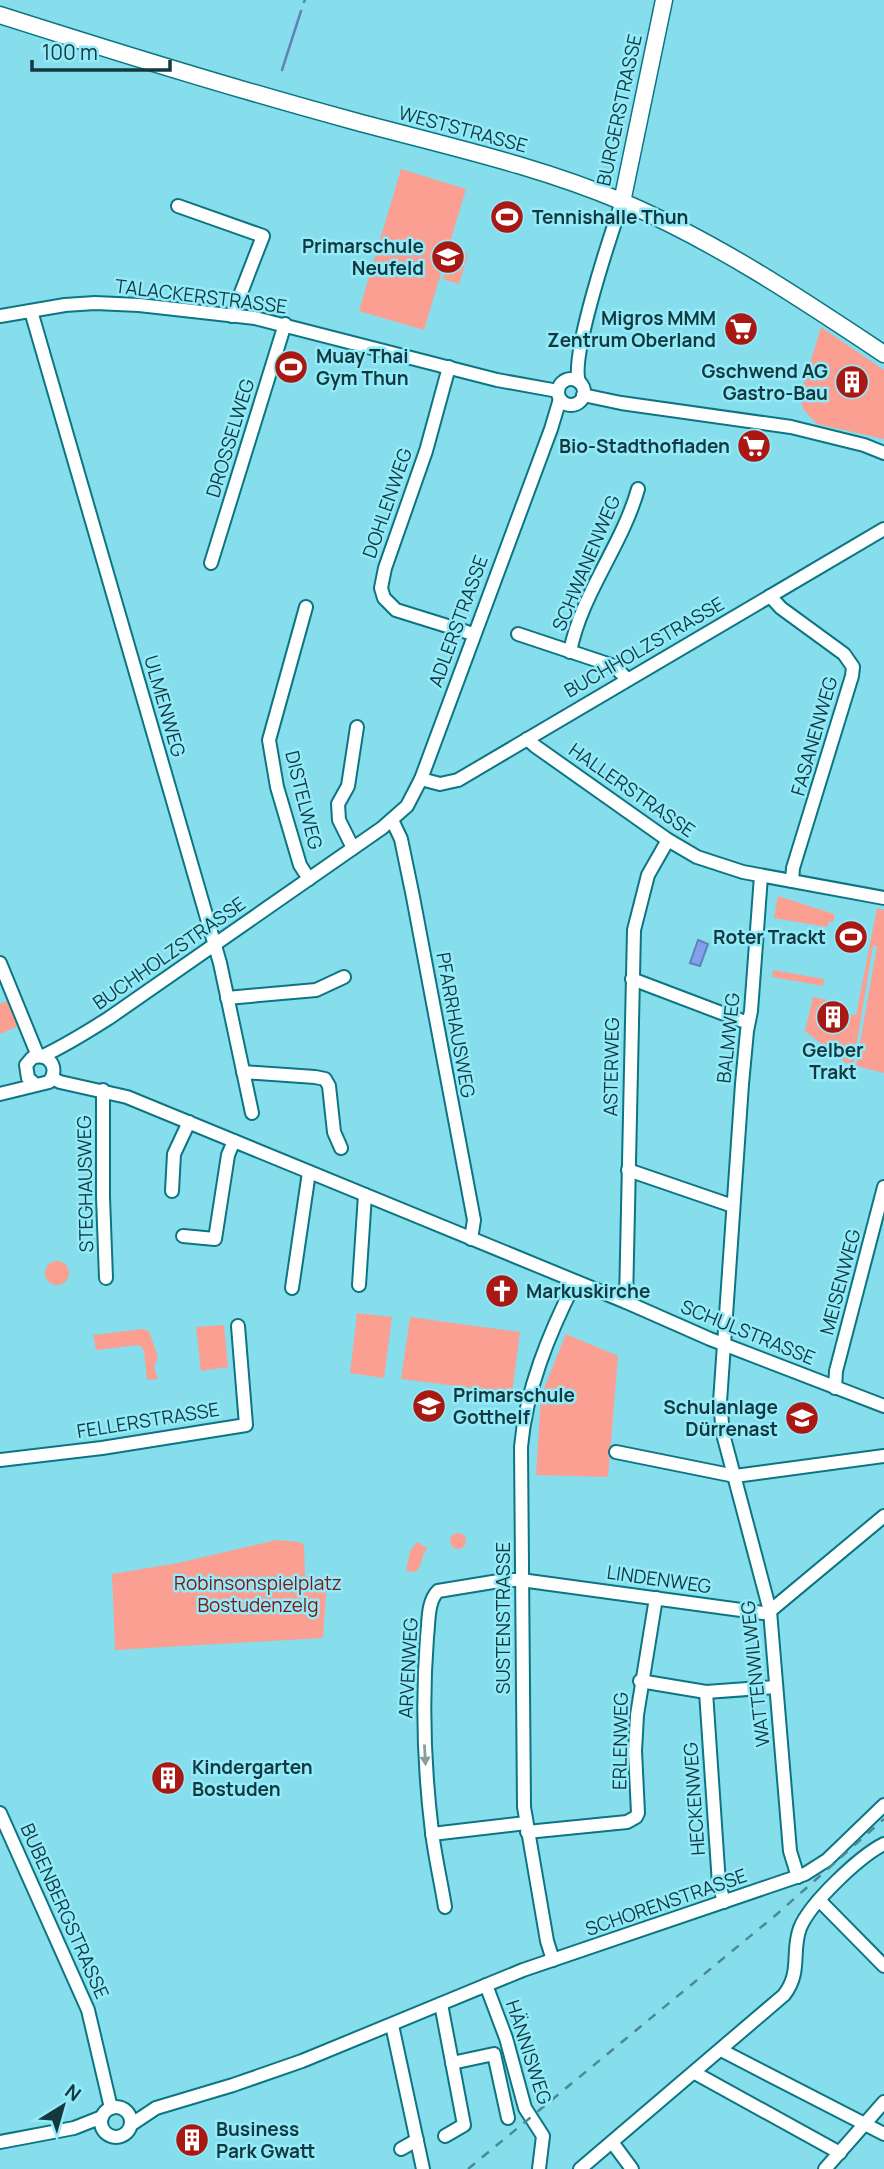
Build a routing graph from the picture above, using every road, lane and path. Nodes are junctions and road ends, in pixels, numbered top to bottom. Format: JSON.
{"nodes":[{"id":1,"x":664,"y":0,"type":"edge"},
{"id":2,"x":0,"y":15,"type":"edge"},
{"id":3,"x":622,"y":202,"type":"junction"},
{"id":4,"x":178,"y":206,"type":"dead end"},
{"id":5,"x":31,"y":311,"type":"junction"},
{"id":6,"x":0,"y":316,"type":"edge"},
{"id":7,"x":232,"y":316,"type":"junction"},
{"id":8,"x":285,"y":324,"type":"junction"},
{"id":9,"x":579,"y":349,"type":"junction"},
{"id":10,"x":884,"y":354,"type":"edge"},
{"id":11,"x":449,"y":367,"type":"junction"},
{"id":12,"x":560,"y":391,"type":"junction"},
{"id":13,"x":579,"y":394,"type":"junction"},
{"id":14,"x":551,"y":429,"type":"junction"},
{"id":15,"x":864,"y":444,"type":"junction"},
{"id":16,"x":884,"y":444,"type":"edge"},
{"id":17,"x":884,"y":453,"type":"edge"},
{"id":18,"x":638,"y":489,"type":"dead end"},
{"id":19,"x":884,"y":528,"type":"edge"},
{"id":20,"x":211,"y":563,"type":"dead end"},
{"id":21,"x":770,"y":596,"type":"junction"},
{"id":22,"x":306,"y":607,"type":"dead end"},
{"id":23,"x":473,"y":634,"type":"junction"},
{"id":24,"x":518,"y":634,"type":"dead end"},
{"id":25,"x":570,"y":652,"type":"junction"},
{"id":26,"x":627,"y":679,"type":"junction"},
{"id":27,"x":357,"y":727,"type":"dead end"},
{"id":28,"x":527,"y":739,"type":"junction"},
{"id":29,"x":421,"y":779,"type":"junction"},
{"id":30,"x":392,"y":820,"type":"junction"},
{"id":31,"x":668,"y":840,"type":"junction"},
{"id":32,"x":353,"y":848,"type":"junction"},
{"id":33,"x":761,"y":876,"type":"junction"},
{"id":34,"x":309,"y":879,"type":"junction"},
{"id":35,"x":792,"y":881,"type":"junction"},
{"id":36,"x":884,"y":898,"type":"edge"},
{"id":37,"x":213,"y":945,"type":"junction"},
{"id":38,"x":0,"y":963,"type":"edge"},
{"id":39,"x":344,"y":977,"type":"dead end"},
{"id":40,"x":632,"y":979,"type":"junction"},
{"id":41,"x":227,"y":998,"type":"junction"},
{"id":42,"x":748,"y":1023,"type":"junction"},
{"id":43,"x":70,"y":1044,"type":"junction"},
{"id":44,"x":40,"y":1056,"type":"junction"},
{"id":45,"x":26,"y":1068,"type":"junction"},
{"id":46,"x":53,"y":1072,"type":"junction"},
{"id":47,"x":243,"y":1072,"type":"junction"},
{"id":48,"x":35,"y":1084,"type":"junction"},
{"id":49,"x":103,"y":1090,"type":"junction"},
{"id":50,"x":0,"y":1094,"type":"edge"},
{"id":51,"x":252,"y":1114,"type":"dead end"},
{"id":52,"x":189,"y":1122,"type":"junction"},
{"id":53,"x":233,"y":1144,"type":"junction"},
{"id":54,"x":341,"y":1147,"type":"dead end"},
{"id":55,"x":628,"y":1170,"type":"junction"},
{"id":56,"x":309,"y":1172,"type":"junction"},
{"id":57,"x":884,"y":1187,"type":"edge"},
{"id":58,"x":172,"y":1191,"type":"dead end"},
{"id":59,"x":365,"y":1195,"type":"junction"},
{"id":60,"x":733,"y":1206,"type":"junction"},
{"id":61,"x":183,"y":1236,"type":"dead end"},
{"id":62,"x":471,"y":1239,"type":"junction"},
{"id":63,"x":219,"y":1245,"type":"dead end"},
{"id":64,"x":106,"y":1278,"type":"dead end"},
{"id":65,"x":575,"y":1282,"type":"junction"},
{"id":66,"x":359,"y":1285,"type":"dead end"},
{"id":67,"x":292,"y":1287,"type":"dead end"},
{"id":68,"x":626,"y":1302,"type":"junction"},
{"id":69,"x":237,"y":1326,"type":"dead end"},
{"id":70,"x":724,"y":1345,"type":"junction"},
{"id":71,"x":835,"y":1388,"type":"junction"},
{"id":72,"x":884,"y":1406,"type":"edge"},
{"id":73,"x":616,"y":1452,"type":"dead end"},
{"id":74,"x":884,"y":1456,"type":"edge"},
{"id":75,"x":0,"y":1460,"type":"edge"},
{"id":76,"x":734,"y":1476,"type":"junction"},
{"id":77,"x":884,"y":1516,"type":"edge"},
{"id":78,"x":521,"y":1580,"type":"junction"},
{"id":79,"x":656,"y":1598,"type":"junction"},
{"id":80,"x":770,"y":1611,"type":"junction"},
{"id":81,"x":640,"y":1681,"type":"junction"},
{"id":82,"x":776,"y":1687,"type":"junction"},
{"id":83,"x":705,"y":1692,"type":"junction"},
{"id":84,"x":884,"y":1805,"type":"edge"},
{"id":85,"x":0,"y":1813,"type":"edge"},
{"id":86,"x":526,"y":1827,"type":"junction"},
{"id":87,"x":432,"y":1834,"type":"junction"},
{"id":88,"x":884,"y":1844,"type":"edge"},
{"id":89,"x":798,"y":1877,"type":"junction"},
{"id":90,"x":819,"y":1900,"type":"junction"},
{"id":91,"x":724,"y":1902,"type":"junction"},
{"id":92,"x":445,"y":1907,"type":"dead end"},
{"id":93,"x":553,"y":1960,"type":"junction"},
{"id":94,"x":884,"y":1966,"type":"edge"},
{"id":95,"x":486,"y":1985,"type":"junction"},
{"id":96,"x":441,"y":2004,"type":"junction"},
{"id":97,"x":392,"y":2025,"type":"junction"},
{"id":98,"x":721,"y":2050,"type":"junction"},
{"id":99,"x":452,"y":2063,"type":"junction"},
{"id":100,"x":695,"y":2073,"type":"junction"},
{"id":101,"x":884,"y":2102,"type":"edge"},
{"id":102,"x":156,"y":2108,"type":"junction"},
{"id":103,"x":112,"y":2111,"type":"junction"},
{"id":104,"x":508,"y":2118,"type":"dead end"},
{"id":105,"x":132,"y":2124,"type":"junction"},
{"id":106,"x":866,"y":2124,"type":"junction"},
{"id":107,"x":74,"y":2128,"type":"junction"},
{"id":108,"x":106,"y":2134,"type":"junction"},
{"id":109,"x":884,"y":2134,"type":"edge"},
{"id":110,"x":445,"y":2136,"type":"dead end"},
{"id":111,"x":417,"y":2140,"type":"junction"},
{"id":112,"x":0,"y":2142,"type":"edge"},
{"id":113,"x":612,"y":2142,"type":"junction"},
{"id":114,"x":401,"y":2149,"type":"dead end"},
{"id":115,"x":840,"y":2153,"type":"junction"},
{"id":116,"x":423,"y":2169,"type":"edge"},
{"id":117,"x":539,"y":2169,"type":"edge"},
{"id":118,"x":580,"y":2169,"type":"edge"},
{"id":119,"x":632,"y":2169,"type":"edge"},
{"id":120,"x":825,"y":2169,"type":"edge"}],
"edges":[{"from":1,"to":3,"type":"main road","name":"BURGERSTRASSE"},
{"from":2,"to":3,"type":"main road","name":"WESTSTRASSE"},
{"from":3,"to":9,"type":"street","name":"BURGERSTRASSE"},
{"from":3,"to":10,"type":"main road","name":"WESTSTRASSE"},
{"from":4,"to":7,"type":"street"},
{"from":5,"to":6,"type":"street","name":"TALACKERSTRASSE"},
{"from":5,"to":7,"type":"street","name":"TALACKERSTRASSE"},
{"from":5,"to":37,"type":"street","name":"ULMENWEG"},
{"from":7,"to":8,"type":"street","name":"TALACKERSTRASSE"},
{"from":8,"to":11,"type":"street","name":"TALACKERSTRASSE"},
{"from":8,"to":20,"type":"street","name":"DROSSELWEG"},
{"from":9,"to":12,"type":"street","name":"BURGERSTRASSE"},
{"from":9,"to":13,"type":"street","name":"BURGERSTRASSE"},
{"from":11,"to":12,"type":"street","name":"TALACKERSTRASSE"},
{"from":11,"to":23,"type":"street","name":"DOHLENWEG"},
{"from":12,"to":13,"type":"street"},
{"from":12,"to":13,"type":"street"},
{"from":12,"to":14,"type":"street","name":"ADLERSTRASSE"},
{"from":13,"to":14,"type":"street","name":"ADLERSTRASSE"},
{"from":13,"to":15,"type":"street"},
{"from":14,"to":23,"type":"street","name":"ADLERSTRASSE"},
{"from":15,"to":16,"type":"street"},
{"from":15,"to":17,"type":"street"},
{"from":18,"to":25,"type":"street","name":"SCHWANENWEG"},
{"from":19,"to":21,"type":"street","name":"BUCHHOLZSTRASSE"},
{"from":21,"to":26,"type":"street","name":"BUCHHOLZSTRASSE"},
{"from":21,"to":35,"type":"street","name":"FASANENWEG"},
{"from":22,"to":34,"type":"street","name":"DISTELWEG"},
{"from":23,"to":29,"type":"street","name":"ADLERSTRASSE"},
{"from":24,"to":25,"type":"street"},
{"from":25,"to":26,"type":"street"},
{"from":26,"to":28,"type":"street","name":"BUCHHOLZSTRASSE"},
{"from":27,"to":32,"type":"street"},
{"from":28,"to":29,"type":"street","name":"BUCHHOLZSTRASSE"},
{"from":28,"to":31,"type":"street","name":"HALLERSTRASSE"},
{"from":29,"to":30,"type":"street","name":"ADLERSTRASSE"},
{"from":30,"to":32,"type":"street","name":"BUCHHOLZSTRASSE"},
{"from":30,"to":62,"type":"street","name":"PFARRHAUSWEG"},
{"from":31,"to":33,"type":"street","name":"HALLERSTRASSE"},
{"from":31,"to":40,"type":"street","name":"ASTERWEG"},
{"from":32,"to":34,"type":"street","name":"BUCHHOLZSTRASSE"},
{"from":33,"to":35,"type":"street","name":"HALLERSTRASSE"},
{"from":33,"to":42,"type":"street","name":"BALMWEG"},
{"from":34,"to":37,"type":"street","name":"BUCHHOLZSTRASSE"},
{"from":35,"to":36,"type":"street","name":"HALLERSTRASSE"},
{"from":37,"to":41,"type":"street","name":"ULMENWEG"},
{"from":37,"to":43,"type":"street","name":"BUCHHOLZSTRASSE"},
{"from":38,"to":44,"type":"street"},
{"from":39,"to":41,"type":"street"},
{"from":40,"to":42,"type":"street"},
{"from":40,"to":55,"type":"street","name":"ASTERWEG"},
{"from":41,"to":47,"type":"street","name":"ULMENWEG"},
{"from":42,"to":60,"type":"street","name":"BALMWEG"},
{"from":43,"to":44,"type":"street","name":"BUCHHOLZSTRASSE"},
{"from":43,"to":46,"type":"street","name":"BUCHHOLZSTRASSE"},
{"from":44,"to":45,"type":"street"},
{"from":44,"to":46,"type":"street"},
{"from":45,"to":48,"type":"street"},
{"from":45,"to":50,"type":"street"},
{"from":46,"to":48,"type":"street"},
{"from":46,"to":49,"type":"street","name":"SCHULSTRASSE"},
{"from":47,"to":51,"type":"street","name":"ULMENWEG"},
{"from":47,"to":54,"type":"street"},
{"from":48,"to":50,"type":"street"},
{"from":49,"to":52,"type":"street","name":"SCHULSTRASSE"},
{"from":49,"to":64,"type":"street","name":"STEGHAUSWEG"},
{"from":52,"to":53,"type":"street","name":"SCHULSTRASSE"},
{"from":52,"to":58,"type":"street"},
{"from":53,"to":56,"type":"street","name":"SCHULSTRASSE"},
{"from":53,"to":61,"type":"street"},
{"from":53,"to":63,"type":"street"},
{"from":55,"to":60,"type":"street"},
{"from":55,"to":68,"type":"street","name":"ASTERWEG"},
{"from":56,"to":59,"type":"street","name":"SCHULSTRASSE"},
{"from":56,"to":67,"type":"street"},
{"from":57,"to":71,"type":"street","name":"MEISENWEG"},
{"from":59,"to":62,"type":"street","name":"SCHULSTRASSE"},
{"from":59,"to":66,"type":"street"},
{"from":60,"to":70,"type":"street","name":"BALMWEG"},
{"from":62,"to":65,"type":"street","name":"SCHULSTRASSE"},
{"from":65,"to":68,"type":"street","name":"SCHULSTRASSE"},
{"from":65,"to":78,"type":"street","name":"SUSTENSTRASSE"},
{"from":68,"to":70,"type":"street","name":"SCHULSTRASSE"},
{"from":69,"to":75,"type":"street","name":"FELLERSTRASSE"},
{"from":70,"to":71,"type":"street","name":"SCHULSTRASSE"},
{"from":70,"to":76,"type":"street","name":"WATTENWILWEG"},
{"from":71,"to":72,"type":"street","name":"SCHULSTRASSE"},
{"from":73,"to":76,"type":"street"},
{"from":74,"to":76,"type":"street"},
{"from":76,"to":80,"type":"street","name":"WATTENWILWEG"},
{"from":77,"to":80,"type":"street"},
{"from":78,"to":79,"type":"street","name":"LINDENWEG"},
{"from":78,"to":86,"type":"street","name":"SUSTENSTRASSE"},
{"from":78,"to":87,"type":"street","name":"ARVENWEG","one_way":true},
{"from":79,"to":80,"type":"street","name":"LINDENWEG"},
{"from":79,"to":81,"type":"street","name":"ERLENWEG"},
{"from":80,"to":82,"type":"street","name":"WATTENWILWEG"},
{"from":81,"to":83,"type":"street"},
{"from":81,"to":86,"type":"street","name":"ERLENWEG"},
{"from":82,"to":83,"type":"street"},
{"from":82,"to":89,"type":"street","name":"WATTENWILWEG"},
{"from":83,"to":91,"type":"street","name":"HECKENWEG"},
{"from":84,"to":89,"type":"street","name":"SCHORENSTRASSE"},
{"from":85,"to":103,"type":"street","name":"BUBENBERGSTRASSE"},
{"from":86,"to":87,"type":"street"},
{"from":86,"to":93,"type":"street","name":"SUSTENSTRASSE"},
{"from":87,"to":92,"type":"street","name":"ARVENWEG"},
{"from":88,"to":90,"type":"street"},
{"from":89,"to":91,"type":"street","name":"SCHORENSTRASSE"},
{"from":90,"to":94,"type":"street"},
{"from":90,"to":98,"type":"street"},
{"from":91,"to":93,"type":"street","name":"SCHORENSTRASSE"},
{"from":93,"to":95,"type":"street","name":"SCHORENSTRASSE"},
{"from":95,"to":96,"type":"street","name":"SCHORENSTRASSE"},
{"from":95,"to":117,"type":"street","name":"HÄNNISWEG"},
{"from":96,"to":97,"type":"street","name":"SCHORENSTRASSE"},
{"from":96,"to":99,"type":"street"},
{"from":97,"to":102,"type":"street","name":"SCHORENSTRASSE"},
{"from":97,"to":111,"type":"street"},
{"from":98,"to":100,"type":"street"},
{"from":98,"to":106,"type":"street"},
{"from":99,"to":104,"type":"street","name":"HÄNNISWEG"},
{"from":99,"to":110,"type":"street"},
{"from":100,"to":113,"type":"street"},
{"from":100,"to":115,"type":"street"},
{"from":101,"to":106,"type":"street"},
{"from":102,"to":103,"type":"street","name":"SCHORENSTRASSE"},
{"from":102,"to":105,"type":"street","name":"SCHORENSTRASSE"},
{"from":103,"to":105,"type":"street"},
{"from":103,"to":107,"type":"street","name":"SCHORENSTRASSE"},
{"from":103,"to":108,"type":"street"},
{"from":105,"to":108,"type":"street"},
{"from":106,"to":109,"type":"street"},
{"from":106,"to":115,"type":"street"},
{"from":107,"to":108,"type":"street"},
{"from":107,"to":112,"type":"street"},
{"from":111,"to":114,"type":"street"},
{"from":111,"to":116,"type":"street"},
{"from":113,"to":118,"type":"street"},
{"from":113,"to":119,"type":"street"},
{"from":115,"to":120,"type":"street"}]}
